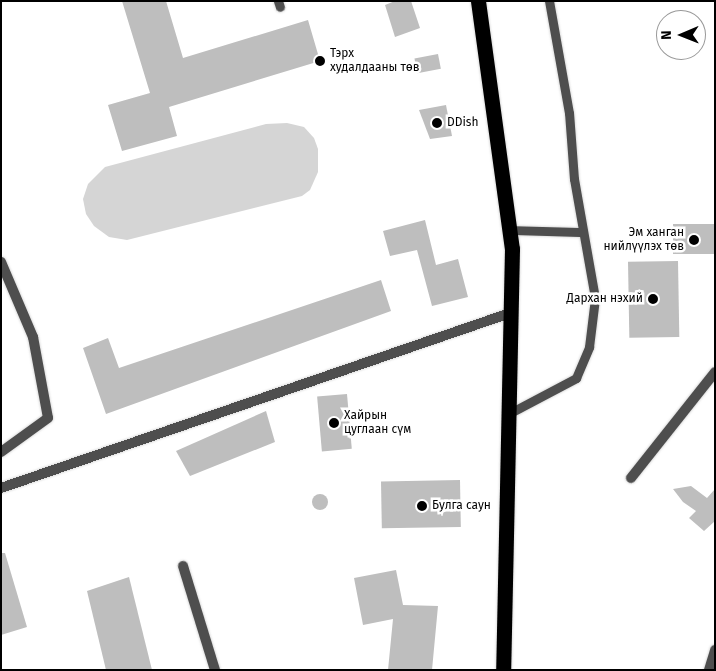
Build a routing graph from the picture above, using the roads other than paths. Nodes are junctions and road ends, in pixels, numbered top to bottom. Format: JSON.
{"nodes":[{"id":1,"x":478,"y":1,"type":"edge"},
{"id":2,"x":549,"y":1,"type":"edge"},
{"id":3,"x":510,"y":230,"type":"junction"},
{"id":4,"x":583,"y":232,"type":"junction"},
{"id":5,"x":1,"y":262,"type":"edge"},
{"id":6,"x":513,"y":312,"type":"junction"},
{"id":7,"x":715,"y":372,"type":"edge"},
{"id":8,"x":510,"y":413,"type":"junction"},
{"id":9,"x":1,"y":452,"type":"edge"},
{"id":10,"x":631,"y":478,"type":"dead end"},
{"id":11,"x":1,"y":488,"type":"edge"},
{"id":12,"x":183,"y":566,"type":"dead end"},
{"id":13,"x":715,"y":650,"type":"edge"},
{"id":14,"x":214,"y":670,"type":"edge"},
{"id":15,"x":503,"y":670,"type":"edge"},
{"id":16,"x":709,"y":670,"type":"edge"}],
"edges":[{"from":1,"to":3,"type":"highway"},
{"from":2,"to":4,"type":"lane"},
{"from":3,"to":4,"type":"lane"},
{"from":3,"to":6,"type":"highway"},
{"from":4,"to":8,"type":"lane"},
{"from":5,"to":9,"type":"street"},
{"from":6,"to":8,"type":"highway"},
{"from":6,"to":11,"type":"street"},
{"from":7,"to":10,"type":"street"},
{"from":8,"to":15,"type":"highway"},
{"from":12,"to":14,"type":"street"},
{"from":13,"to":16,"type":"street"}]}
